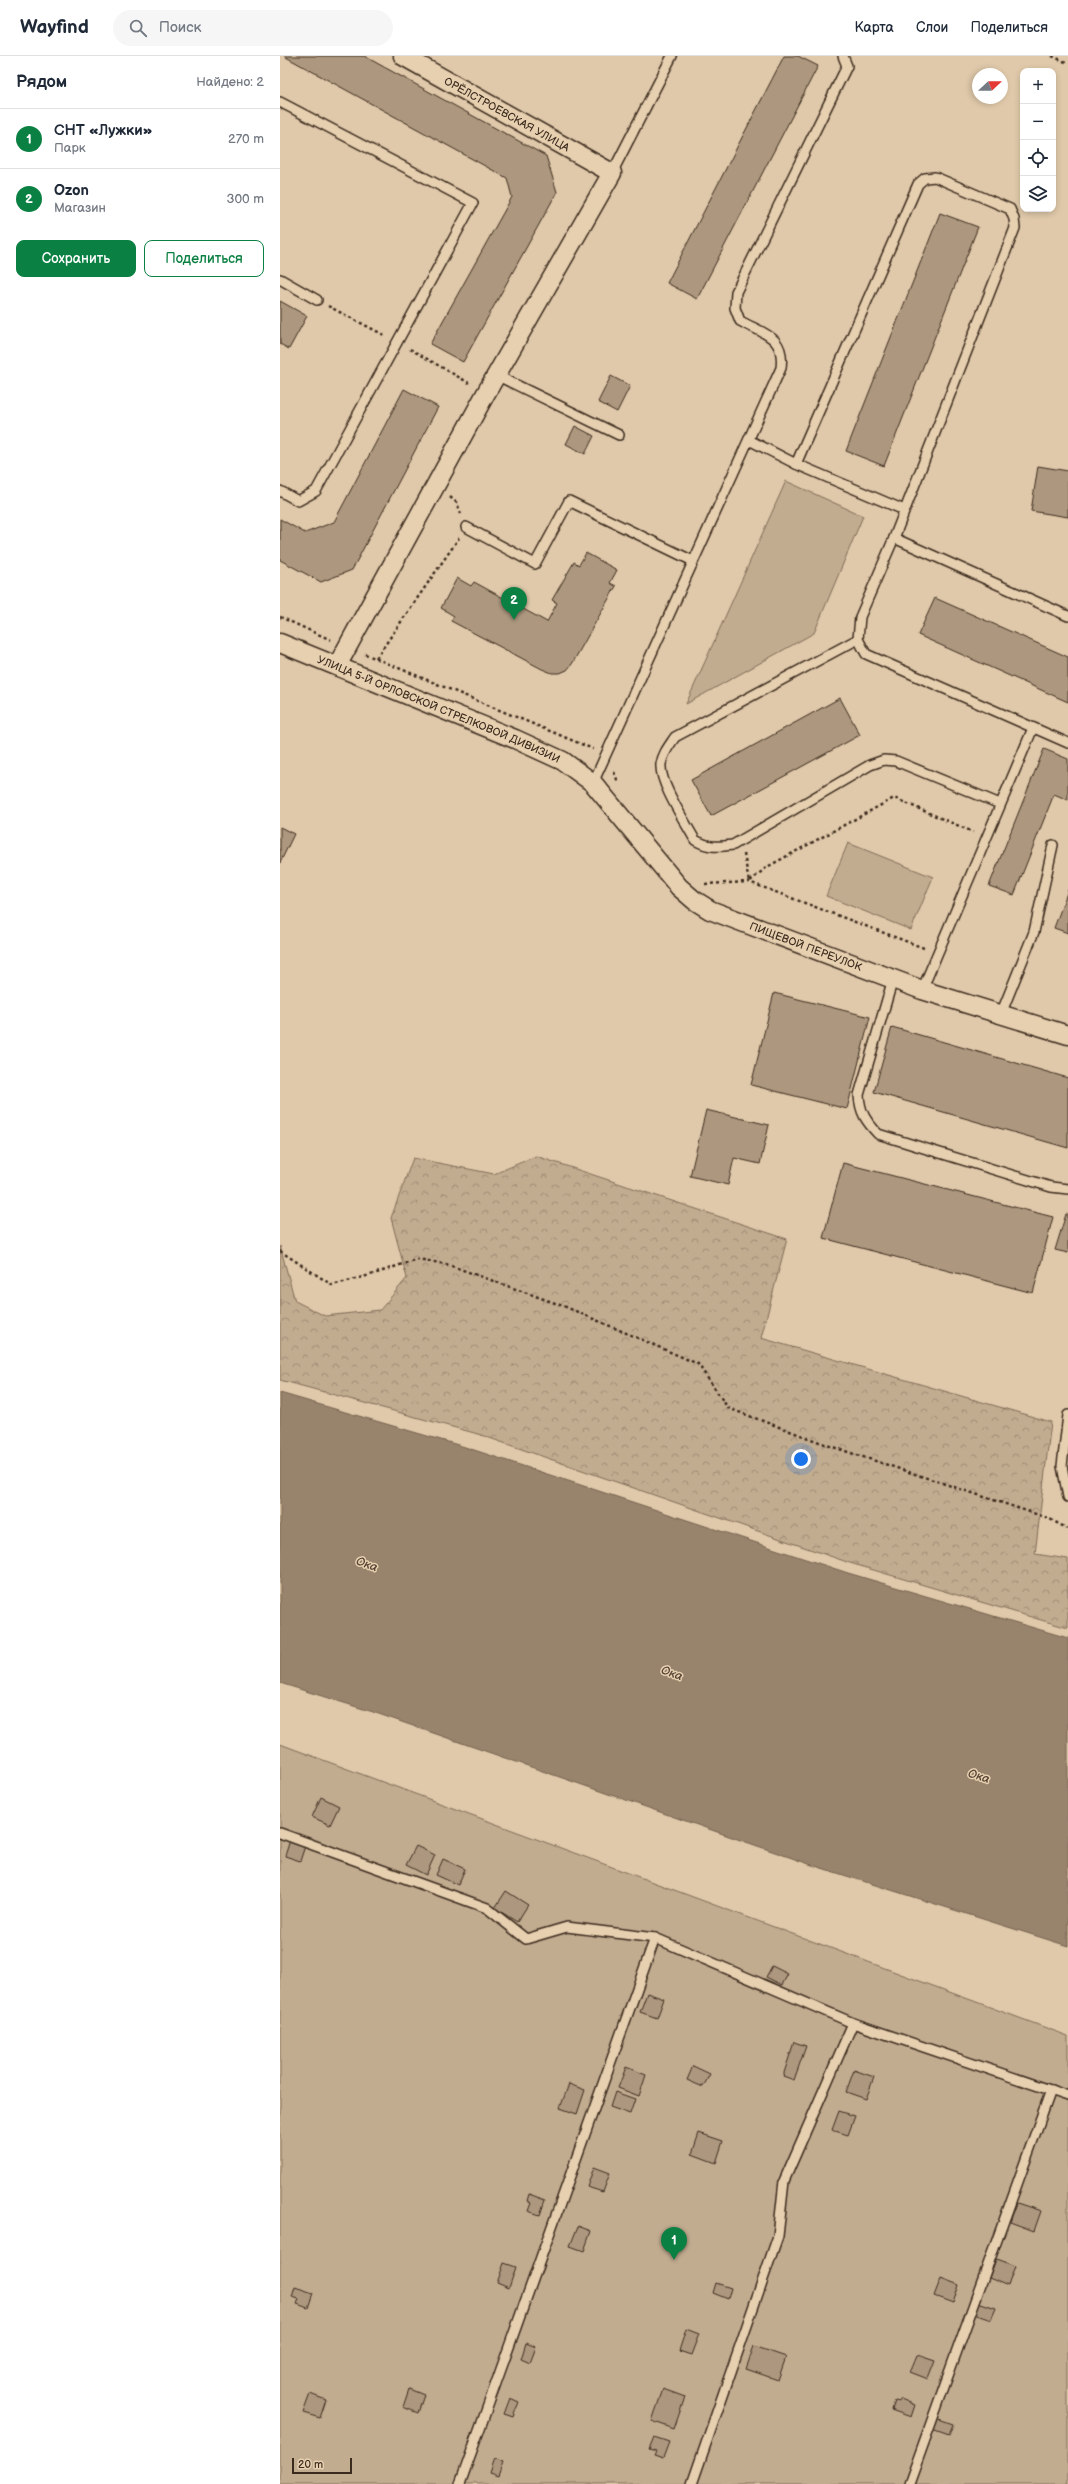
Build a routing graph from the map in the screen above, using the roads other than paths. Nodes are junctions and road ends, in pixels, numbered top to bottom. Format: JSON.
{"nodes":[{"id":1,"x":403,"y":56,"type":"edge"},
{"id":2,"x":672,"y":56,"type":"edge"},
{"id":3,"x":843,"y":56,"type":"edge"},
{"id":4,"x":280,"y":102,"type":"edge"},
{"id":5,"x":612,"y":173,"type":"junction"},
{"id":6,"x":280,"y":279,"type":"edge"},
{"id":7,"x":317,"y":300,"type":"dead end"},
{"id":8,"x":496,"y":375,"type":"junction"},
{"id":9,"x":619,"y":436,"type":"dead end"},
{"id":10,"x":749,"y":440,"type":"junction"},
{"id":11,"x":796,"y":464,"type":"junction"},
{"id":12,"x":280,"y":492,"type":"edge"},
{"id":13,"x":904,"y":510,"type":"junction"},
{"id":14,"x":466,"y":527,"type":"road end"},
{"id":15,"x":894,"y":538,"type":"junction"},
{"id":16,"x":693,"y":561,"type":"junction"},
{"id":17,"x":1068,"y":616,"type":"edge"},
{"id":18,"x":858,"y":639,"type":"junction"},
{"id":19,"x":280,"y":643,"type":"edge"},
{"id":20,"x":337,"y":666,"type":"junction"},
{"id":21,"x":1033,"y":728,"type":"junction"},
{"id":22,"x":1068,"y":743,"type":"edge"},
{"id":23,"x":593,"y":783,"type":"junction"},
{"id":24,"x":1000,"y":804,"type":"junction"},
{"id":25,"x":1053,"y":845,"type":"dead end"},
{"id":26,"x":893,"y":979,"type":"junction"},
{"id":27,"x":922,"y":990,"type":"junction"},
{"id":28,"x":1001,"y":1014,"type":"junction"},
{"id":29,"x":1068,"y":1035,"type":"edge"},
{"id":30,"x":1068,"y":1189,"type":"edge"},
{"id":31,"x":1068,"y":1415,"type":"edge"},
{"id":32,"x":1068,"y":1497,"type":"edge"},
{"id":33,"x":280,"y":1833,"type":"edge"},
{"id":34,"x":655,"y":1938,"type":"junction"},
{"id":35,"x":853,"y":2024,"type":"junction"},
{"id":36,"x":1051,"y":2090,"type":"junction"},
{"id":37,"x":1068,"y":2096,"type":"edge"},
{"id":38,"x":460,"y":2484,"type":"edge"},
{"id":39,"x":692,"y":2484,"type":"edge"},
{"id":40,"x":909,"y":2484,"type":"edge"}],
"edges":[{"from":1,"to":5,"type":"street","name":"ОРЁЛСТРОЕВСКАЯ УЛИЦА"},
{"from":2,"to":5,"type":"lane"},
{"from":3,"to":10,"type":"lane"},
{"from":4,"to":12,"type":"lane"},
{"from":5,"to":8,"type":"street"},
{"from":6,"to":7,"type":"lane"},
{"from":8,"to":9,"type":"lane"},
{"from":8,"to":20,"type":"street"},
{"from":10,"to":11,"type":"lane"},
{"from":10,"to":16,"type":"lane"},
{"from":11,"to":13,"type":"lane"},
{"from":11,"to":13,"type":"lane"},
{"from":13,"to":15,"type":"lane"},
{"from":14,"to":16,"type":"lane"},
{"from":15,"to":17,"type":"lane"},
{"from":15,"to":18,"type":"lane"},
{"from":16,"to":23,"type":"lane"},
{"from":18,"to":21,"type":"lane"},
{"from":18,"to":24,"type":"lane"},
{"from":19,"to":20,"type":"street","name":"УЛИЦА 5-Й ОРЛОВСКОЙ СТРЕЛКОВОЙ ДИВИЗИИ"},
{"from":20,"to":23,"type":"street","name":"УЛИЦА 5-Й ОРЛОВСКОЙ СТРЕЛКОВОЙ ДИВИЗИИ"},
{"from":21,"to":22,"type":"lane"},
{"from":21,"to":24,"type":"lane"},
{"from":23,"to":26,"type":"street","name":"ПИЩЕВОЙ ПЕРЕУЛОК"},
{"from":24,"to":27,"type":"lane"},
{"from":25,"to":28,"type":"lane"},
{"from":26,"to":27,"type":"street","name":"ПИЩЕВОЙ ПЕРЕУЛОК"},
{"from":26,"to":30,"type":"lane"},
{"from":27,"to":28,"type":"street","name":"ПИЩЕВОЙ ПЕРЕУЛОК"},
{"from":28,"to":29,"type":"street","name":"ПИЩЕВОЙ ПЕРЕУЛОК"},
{"from":31,"to":32,"type":"lane"},
{"from":33,"to":34,"type":"lane"},
{"from":34,"to":35,"type":"lane"},
{"from":34,"to":38,"type":"lane"},
{"from":35,"to":36,"type":"lane"},
{"from":35,"to":39,"type":"lane"},
{"from":36,"to":37,"type":"lane"},
{"from":36,"to":40,"type":"lane"}]}
